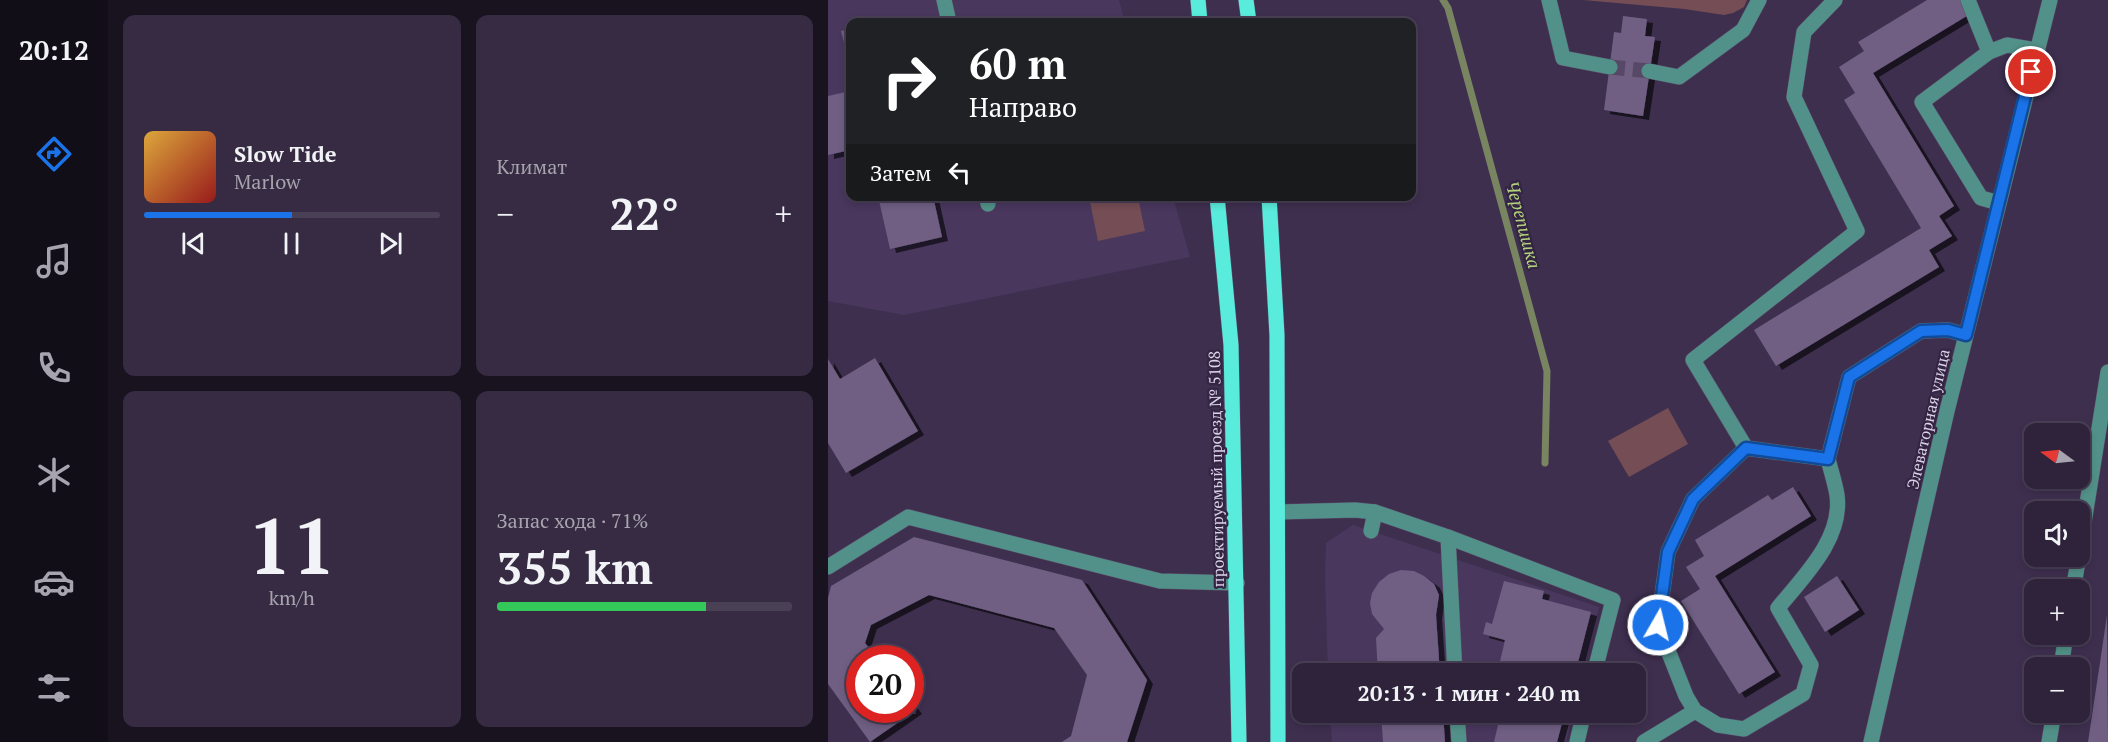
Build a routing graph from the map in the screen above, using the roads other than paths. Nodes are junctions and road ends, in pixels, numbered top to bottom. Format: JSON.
{"nodes":[{"id":1,"x":944,"y":0,"type":"edge"},
{"id":2,"x":1198,"y":0,"type":"edge"},
{"id":3,"x":1246,"y":0,"type":"edge"},
{"id":4,"x":1549,"y":0,"type":"edge"},
{"id":5,"x":1759,"y":0,"type":"edge"},
{"id":6,"x":1835,"y":0,"type":"edge"},
{"id":7,"x":1968,"y":0,"type":"edge"},
{"id":8,"x":2050,"y":0,"type":"edge"},
{"id":9,"x":948,"y":18,"type":"edge"},
{"id":10,"x":1200,"y":18,"type":"edge"},
{"id":11,"x":1248,"y":18,"type":"edge"},
{"id":12,"x":2037,"y":50,"type":"junction"},
{"id":13,"x":1989,"y":52,"type":"junction"},
{"id":14,"x":1610,"y":67,"type":"tunnel mouth"},
{"id":15,"x":1649,"y":71,"type":"tunnel mouth"},
{"id":16,"x":1217,"y":201,"type":"edge"},
{"id":17,"x":1269,"y":201,"type":"edge"},
{"id":18,"x":1999,"y":203,"type":"junction"},
{"id":19,"x":1966,"y":335,"type":"junction"},
{"id":20,"x":2108,"y":372,"type":"edge"},
{"id":21,"x":1746,"y":448,"type":"junction"},
{"id":22,"x":1828,"y":459,"type":"junction"},
{"id":23,"x":2088,"y":501,"type":"edge"},
{"id":24,"x":1278,"y":512,"type":"junction"},
{"id":25,"x":1375,"y":512,"type":"junction"},
{"id":26,"x":1371,"y":531,"type":"dead end"},
{"id":27,"x":1448,"y":537,"type":"junction"},
{"id":28,"x":828,"y":567,"type":"edge"},
{"id":29,"x":1237,"y":583,"type":"junction"},
{"id":30,"x":1454,"y":663,"type":"edge"},
{"id":31,"x":1597,"y":663,"type":"edge"},
{"id":32,"x":1695,"y":711,"type":"junction"},
{"id":33,"x":1458,"y":723,"type":"edge"},
{"id":34,"x":1581,"y":723,"type":"edge"},
{"id":35,"x":2052,"y":723,"type":"edge"},
{"id":36,"x":1744,"y":736,"type":"edge"},
{"id":37,"x":1239,"y":742,"type":"edge"},
{"id":38,"x":1278,"y":742,"type":"edge"},
{"id":39,"x":1459,"y":742,"type":"edge"},
{"id":40,"x":1577,"y":742,"type":"edge"},
{"id":41,"x":1644,"y":742,"type":"edge"},
{"id":42,"x":1871,"y":742,"type":"edge"},
{"id":43,"x":2049,"y":742,"type":"edge"}],
"edges":[{"from":1,"to":9,"type":"street"},
{"from":2,"to":10,"type":"main road"},
{"from":3,"to":11,"type":"main road"},
{"from":4,"to":14,"type":"street"},
{"from":5,"to":15,"type":"street"},
{"from":6,"to":21,"type":"street"},
{"from":7,"to":13,"type":"street"},
{"from":8,"to":12,"type":"street","name":"Элеваторная улица"},
{"from":12,"to":13,"type":"street"},
{"from":12,"to":18,"type":"street","name":"Элеваторная улица"},
{"from":13,"to":18,"type":"street"},
{"from":16,"to":29,"type":"main road","name":"проектируемый проезд № 5108"},
{"from":17,"to":24,"type":"main road"},
{"from":18,"to":19,"type":"street","name":"Элеваторная улица"},
{"from":19,"to":22,"type":"street"},
{"from":19,"to":42,"type":"street","name":"Элеваторная улица"},
{"from":20,"to":23,"type":"street"},
{"from":21,"to":22,"type":"street"},
{"from":21,"to":32,"type":"street"},
{"from":22,"to":36,"type":"street"},
{"from":24,"to":25,"type":"street"},
{"from":24,"to":38,"type":"main road"},
{"from":25,"to":26,"type":"street"},
{"from":25,"to":27,"type":"street"},
{"from":27,"to":30,"type":"street"},
{"from":27,"to":31,"type":"street"},
{"from":28,"to":29,"type":"street"},
{"from":29,"to":37,"type":"main road","name":"проектируемый проезд № 5108"},
{"from":32,"to":36,"type":"street"},
{"from":32,"to":41,"type":"street"},
{"from":33,"to":39,"type":"street"},
{"from":34,"to":40,"type":"street"},
{"from":35,"to":43,"type":"street"}]}
